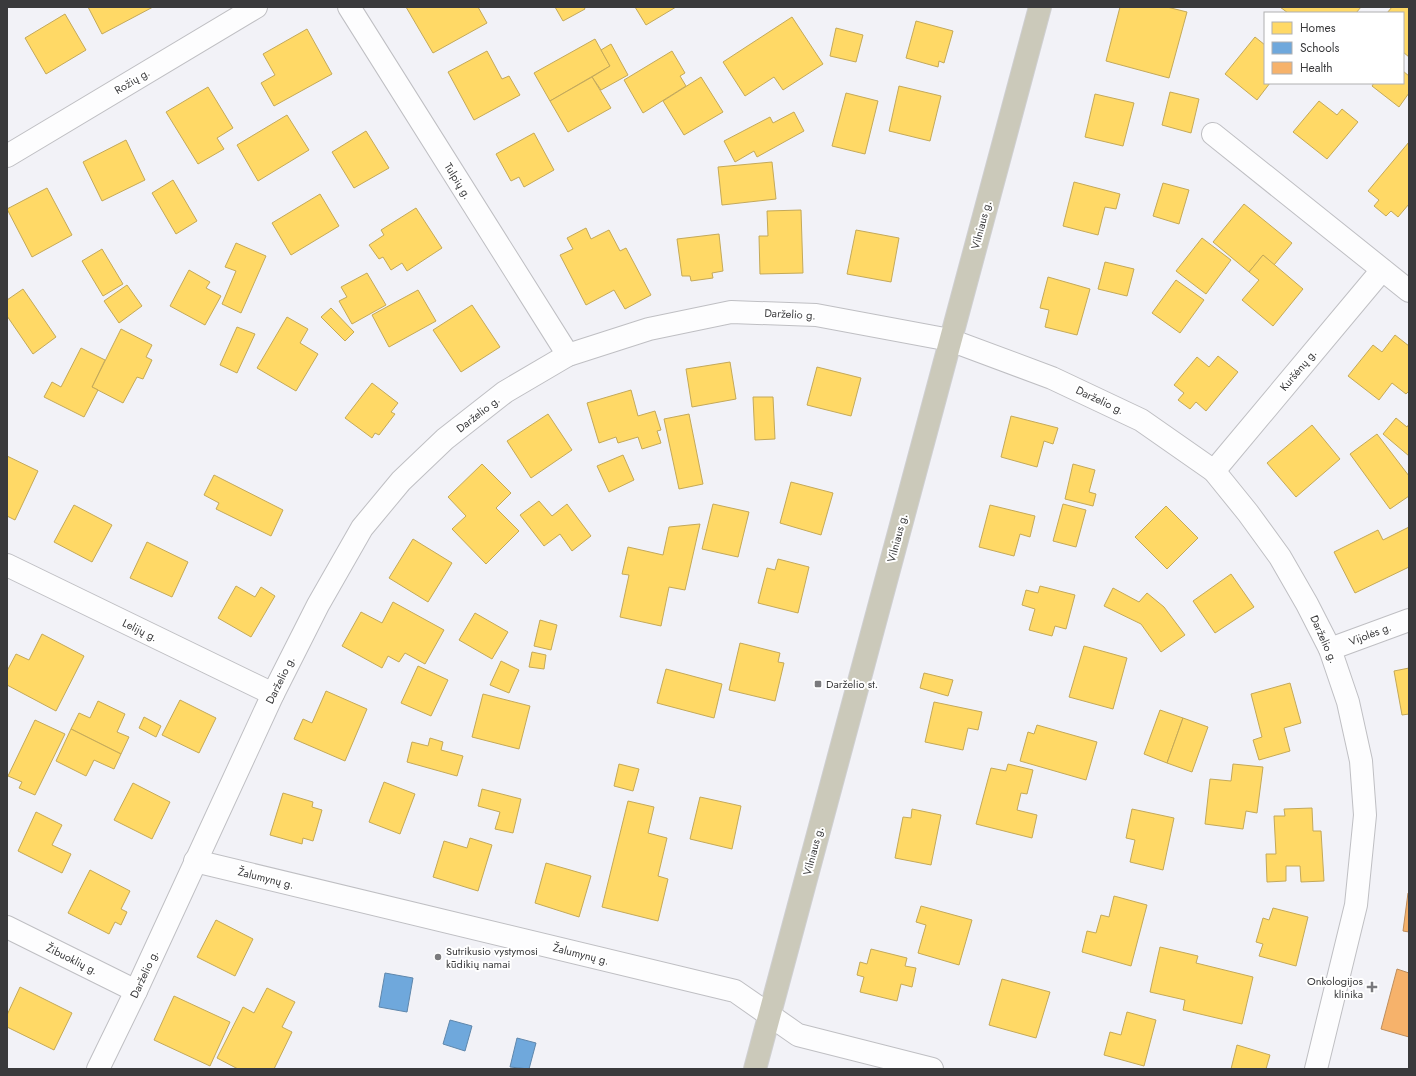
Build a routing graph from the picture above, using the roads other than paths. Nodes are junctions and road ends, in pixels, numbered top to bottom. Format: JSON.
{"nodes":[{"id":1,"x":256,"y":7,"type":"edge"},
{"id":2,"x":349,"y":7,"type":"edge"},
{"id":3,"x":1040,"y":7,"type":"edge"},
{"id":4,"x":1213,"y":134,"type":"dead end"},
{"id":5,"x":7,"y":156,"type":"edge"},
{"id":6,"x":1382,"y":270,"type":"junction"},
{"id":7,"x":1409,"y":291,"type":"edge"},
{"id":8,"x":950,"y":340,"type":"junction"},
{"id":9,"x":568,"y":355,"type":"junction"},
{"id":10,"x":1214,"y":471,"type":"junction"},
{"id":11,"x":7,"y":565,"type":"edge"},
{"id":12,"x":1409,"y":620,"type":"edge"},
{"id":13,"x":1330,"y":649,"type":"junction"},
{"id":14,"x":273,"y":694,"type":"junction"},
{"id":15,"x":195,"y":861,"type":"junction"},
{"id":16,"x":7,"y":926,"type":"edge"},
{"id":17,"x":136,"y":991,"type":"junction"},
{"id":18,"x":769,"y":1016,"type":"junction"},
{"id":19,"x":98,"y":1069,"type":"edge"},
{"id":20,"x":755,"y":1069,"type":"edge"},
{"id":21,"x":932,"y":1069,"type":"edge"},
{"id":22,"x":1316,"y":1069,"type":"edge"}],
"edges":[{"from":1,"to":5,"type":"street","name":"Rožių g."},
{"from":2,"to":9,"type":"street","name":"Tulpių g."},
{"from":3,"to":8,"type":"highway","name":"Vilniaus g."},
{"from":4,"to":6,"type":"street"},
{"from":6,"to":7,"type":"street"},
{"from":6,"to":10,"type":"street","name":"Kuršėnų g."},
{"from":8,"to":9,"type":"street","name":"Darželio g."},
{"from":8,"to":10,"type":"street","name":"Darželio g."},
{"from":8,"to":18,"type":"highway","name":"Vilniaus g."},
{"from":9,"to":14,"type":"street","name":"Darželio g."},
{"from":10,"to":13,"type":"street","name":"Darželio g."},
{"from":11,"to":14,"type":"street","name":"Lelijų g."},
{"from":12,"to":13,"type":"street","name":"Vijolės g."},
{"from":13,"to":22,"type":"street","name":"Darželio g."},
{"from":14,"to":15,"type":"street","name":"Darželio g."},
{"from":15,"to":17,"type":"street","name":"Darželio g."},
{"from":15,"to":18,"type":"street","name":"Žalumynų g."},
{"from":16,"to":17,"type":"street","name":"Žibuoklių g."},
{"from":17,"to":19,"type":"street","name":"Darželio g."},
{"from":18,"to":20,"type":"highway","name":"Vilniaus g."},
{"from":18,"to":21,"type":"street","name":"Žalumynų g."}]}
